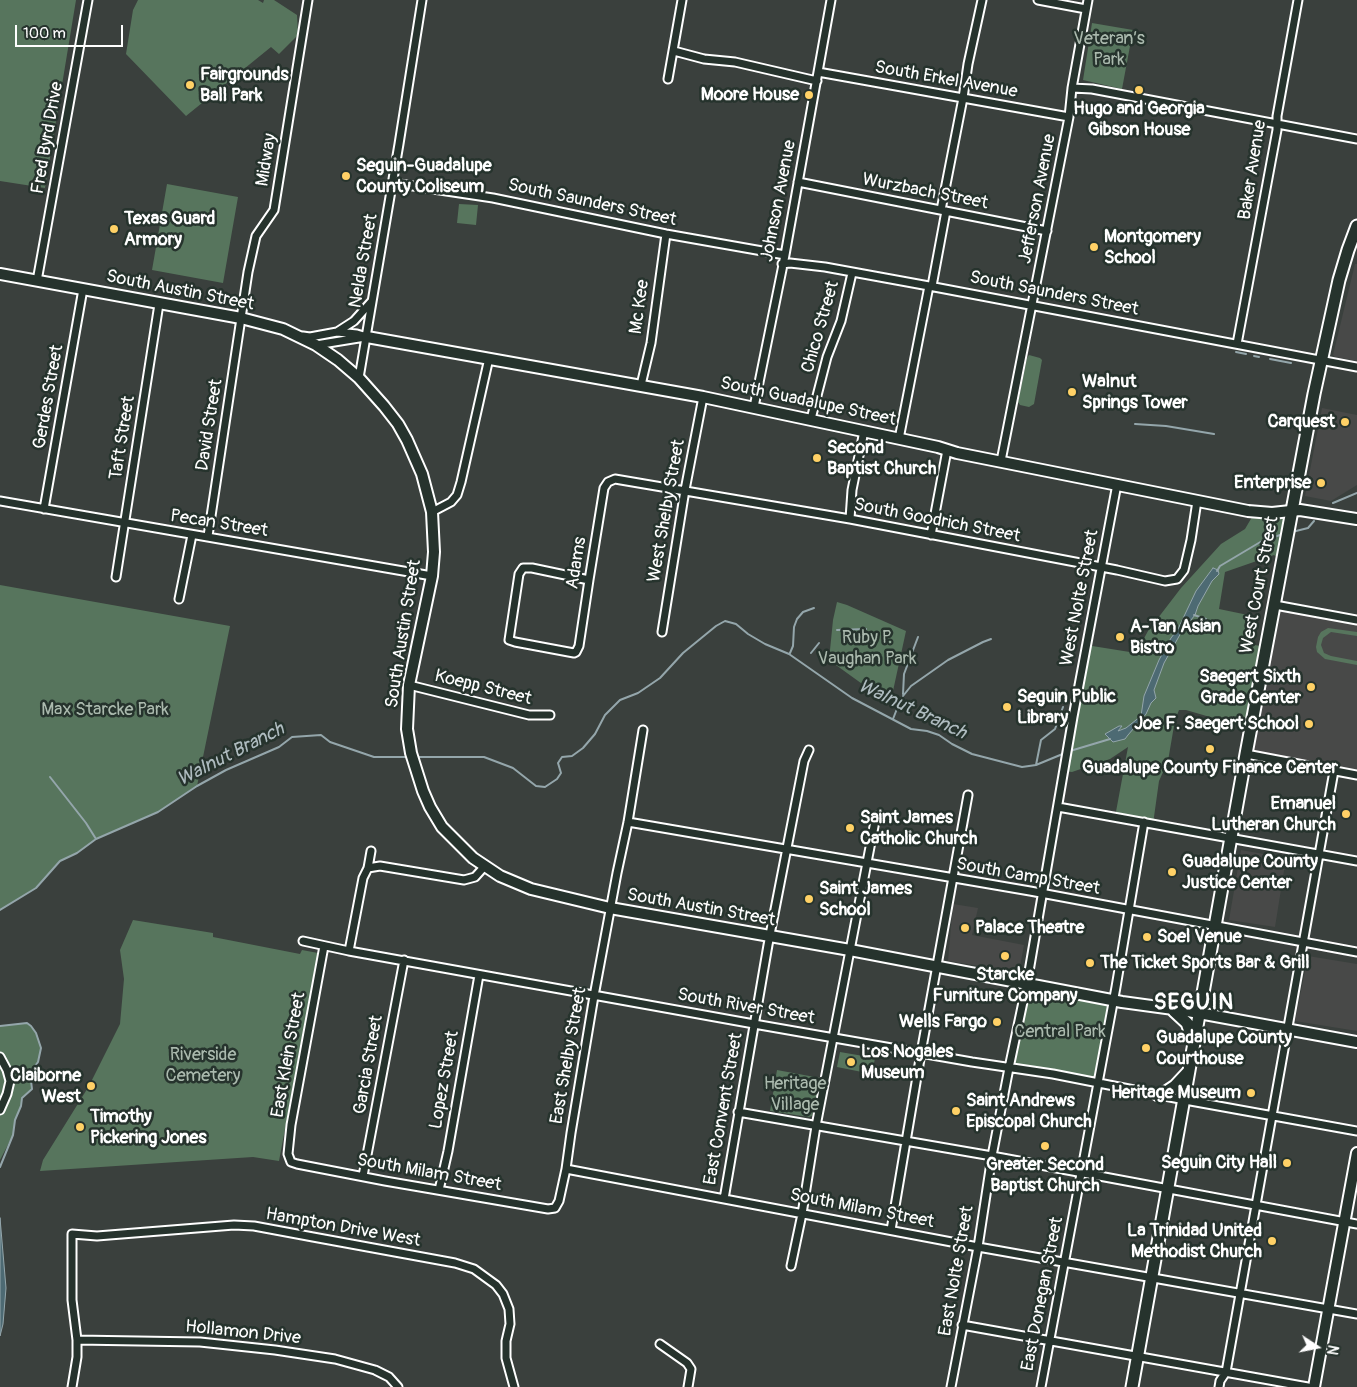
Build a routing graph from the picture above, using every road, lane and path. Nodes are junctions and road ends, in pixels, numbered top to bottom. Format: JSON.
{"nodes":[{"id":1,"x":88,"y":0,"type":"edge"},
{"id":2,"x":308,"y":0,"type":"edge"},
{"id":3,"x":422,"y":0,"type":"edge"},
{"id":4,"x":682,"y":0,"type":"edge"},
{"id":5,"x":831,"y":0,"type":"edge"},
{"id":6,"x":982,"y":0,"type":"edge"},
{"id":7,"x":1038,"y":0,"type":"edge"},
{"id":8,"x":1088,"y":0,"type":"edge"},
{"id":9,"x":1298,"y":0,"type":"edge"},
{"id":10,"x":1086,"y":9,"type":"junction"},
{"id":11,"x":674,"y":51,"type":"junction"},
{"id":12,"x":818,"y":72,"type":"junction"},
{"id":13,"x":668,"y":79,"type":"dead end"},
{"id":14,"x":817,"y":81,"type":"junction"},
{"id":15,"x":1072,"y":88,"type":"junction"},
{"id":16,"x":964,"y":98,"type":"junction"},
{"id":17,"x":1069,"y":116,"type":"junction"},
{"id":18,"x":1277,"y":123,"type":"junction"},
{"id":19,"x":1357,"y":138,"type":"edge"},
{"id":20,"x":798,"y":182,"type":"junction"},
{"id":21,"x":393,"y":183,"type":"junction"},
{"id":22,"x":944,"y":210,"type":"junction"},
{"id":23,"x":1357,"y":226,"type":"edge"},
{"id":24,"x":1047,"y":231,"type":"junction"},
{"id":25,"x":666,"y":234,"type":"junction"},
{"id":26,"x":784,"y":255,"type":"junction"},
{"id":27,"x":782,"y":264,"type":"junction"},
{"id":28,"x":852,"y":273,"type":"junction"},
{"id":29,"x":0,"y":274,"type":"edge"},
{"id":30,"x":37,"y":281,"type":"junction"},
{"id":31,"x":931,"y":286,"type":"junction"},
{"id":32,"x":83,"y":289,"type":"junction"},
{"id":33,"x":372,"y":300,"type":"junction"},
{"id":34,"x":159,"y":304,"type":"junction"},
{"id":35,"x":1032,"y":306,"type":"junction"},
{"id":36,"x":241,"y":318,"type":"junction"},
{"id":37,"x":337,"y":332,"type":"junction"},
{"id":38,"x":297,"y":335,"type":"junction"},
{"id":39,"x":367,"y":337,"type":"junction"},
{"id":40,"x":1237,"y":344,"type":"junction"},
{"id":41,"x":316,"y":345,"type":"junction"},
{"id":42,"x":488,"y":358,"type":"junction"},
{"id":43,"x":1320,"y":360,"type":"junction"},
{"id":44,"x":1357,"y":367,"type":"edge"},
{"id":45,"x":359,"y":378,"type":"junction"},
{"id":46,"x":641,"y":385,"type":"junction"},
{"id":47,"x":704,"y":397,"type":"junction"},
{"id":48,"x":754,"y":407,"type":"junction"},
{"id":49,"x":811,"y":419,"type":"junction"},
{"id":50,"x":864,"y":431,"type":"junction"},
{"id":51,"x":899,"y":439,"type":"junction"},
{"id":52,"x":947,"y":450,"type":"junction"},
{"id":53,"x":1002,"y":461,"type":"junction"},
{"id":54,"x":610,"y":481,"type":"joint"},
{"id":55,"x":1117,"y":484,"type":"junction"},
{"id":56,"x":685,"y":490,"type":"junction"},
{"id":57,"x":1197,"y":501,"type":"junction"},
{"id":58,"x":0,"y":502,"type":"edge"},
{"id":59,"x":44,"y":509,"type":"junction"},
{"id":60,"x":1292,"y":510,"type":"junction"},
{"id":61,"x":432,"y":512,"type":"junction"},
{"id":62,"x":1357,"y":519,"type":"edge"},
{"id":63,"x":850,"y":520,"type":"junction"},
{"id":64,"x":124,"y":522,"type":"junction"},
{"id":65,"x":192,"y":535,"type":"junction"},
{"id":66,"x":931,"y":535,"type":"junction"},
{"id":67,"x":208,"y":536,"type":"junction"},
{"id":68,"x":1101,"y":568,"type":"junction"},
{"id":69,"x":432,"y":576,"type":"junction"},
{"id":70,"x":116,"y":577,"type":"dead end"},
{"id":71,"x":589,"y":580,"type":"junction"},
{"id":72,"x":179,"y":599,"type":"dead end"},
{"id":73,"x":1275,"y":605,"type":"junction"},
{"id":74,"x":1357,"y":620,"type":"edge"},
{"id":75,"x":662,"y":632,"type":"dead end"},
{"id":76,"x":409,"y":685,"type":"junction"},
{"id":77,"x":550,"y":715,"type":"dead end"},
{"id":78,"x":643,"y":730,"type":"dead end"},
{"id":79,"x":809,"y":750,"type":"dead end"},
{"id":80,"x":1246,"y":754,"type":"junction"},
{"id":81,"x":1334,"y":771,"type":"junction"},
{"id":82,"x":1357,"y":775,"type":"edge"},
{"id":83,"x":968,"y":796,"type":"dead end"},
{"id":84,"x":1058,"y":807,"type":"junction"},
{"id":85,"x":876,"y":816,"type":"dead end"},
{"id":86,"x":628,"y":822,"type":"junction"},
{"id":87,"x":1144,"y":822,"type":"junction"},
{"id":88,"x":1232,"y":838,"type":"junction"},
{"id":89,"x":786,"y":850,"type":"junction"},
{"id":90,"x":371,"y":851,"type":"dead end"},
{"id":91,"x":1319,"y":854,"type":"junction"},
{"id":92,"x":1357,"y":861,"type":"edge"},
{"id":93,"x":867,"y":863,"type":"junction"},
{"id":94,"x":484,"y":867,"type":"junction"},
{"id":95,"x":368,"y":868,"type":"junction"},
{"id":96,"x":953,"y":878,"type":"junction"},
{"id":97,"x":1042,"y":894,"type":"junction"},
{"id":98,"x":610,"y":908,"type":"junction"},
{"id":99,"x":1129,"y":910,"type":"junction"},
{"id":100,"x":1216,"y":926,"type":"junction"},
{"id":101,"x":770,"y":936,"type":"junction"},
{"id":102,"x":303,"y":941,"type":"dead end"},
{"id":103,"x":1304,"y":942,"type":"junction"},
{"id":104,"x":324,"y":946,"type":"junction"},
{"id":105,"x":850,"y":950,"type":"junction"},
{"id":106,"x":349,"y":951,"type":"junction"},
{"id":107,"x":1357,"y":952,"type":"edge"},
{"id":108,"x":404,"y":960,"type":"junction"},
{"id":109,"x":938,"y":967,"type":"junction"},
{"id":110,"x":479,"y":975,"type":"junction"},
{"id":111,"x":1027,"y":983,"type":"junction"},
{"id":112,"x":594,"y":996,"type":"junction"},
{"id":113,"x":1113,"y":1000,"type":"junction"},
{"id":114,"x":1174,"y":1011,"type":"junction"},
{"id":115,"x":1200,"y":1014,"type":"junction"},
{"id":116,"x":754,"y":1024,"type":"junction"},
{"id":117,"x":1289,"y":1030,"type":"junction"},
{"id":118,"x":833,"y":1038,"type":"junction"},
{"id":119,"x":1357,"y":1042,"type":"edge"},
{"id":120,"x":1195,"y":1044,"type":"junction"},
{"id":121,"x":921,"y":1053,"type":"junction"},
{"id":122,"x":0,"y":1057,"type":"edge"},
{"id":123,"x":1009,"y":1068,"type":"junction"},
{"id":124,"x":1190,"y":1070,"type":"junction"},
{"id":125,"x":1098,"y":1083,"type":"junction"},
{"id":126,"x":1158,"y":1095,"type":"junction"},
{"id":127,"x":1184,"y":1100,"type":"junction"},
{"id":128,"x":0,"y":1110,"type":"edge"},
{"id":129,"x":738,"y":1112,"type":"junction"},
{"id":130,"x":1273,"y":1117,"type":"junction"},
{"id":131,"x":816,"y":1126,"type":"junction"},
{"id":132,"x":1357,"y":1131,"type":"edge"},
{"id":133,"x":906,"y":1142,"type":"junction"},
{"id":134,"x":1357,"y":1153,"type":"edge"},
{"id":135,"x":992,"y":1156,"type":"junction"},
{"id":136,"x":297,"y":1164,"type":"joint"},
{"id":137,"x":566,"y":1170,"type":"junction"},
{"id":138,"x":1081,"y":1174,"type":"junction"},
{"id":139,"x":363,"y":1176,"type":"junction"},
{"id":140,"x":439,"y":1190,"type":"junction"},
{"id":141,"x":1168,"y":1190,"type":"junction"},
{"id":142,"x":724,"y":1199,"type":"junction"},
{"id":143,"x":1256,"y":1205,"type":"junction"},
{"id":144,"x":555,"y":1208,"type":"joint"},
{"id":145,"x":802,"y":1214,"type":"junction"},
{"id":146,"x":1344,"y":1222,"type":"junction"},
{"id":147,"x":1357,"y":1224,"type":"edge"},
{"id":148,"x":891,"y":1230,"type":"junction"},
{"id":149,"x":978,"y":1247,"type":"junction"},
{"id":150,"x":1065,"y":1262,"type":"junction"},
{"id":151,"x":791,"y":1266,"type":"dead end"},
{"id":152,"x":1152,"y":1278,"type":"junction"},
{"id":153,"x":1240,"y":1293,"type":"junction"},
{"id":154,"x":1328,"y":1309,"type":"junction"},
{"id":155,"x":1357,"y":1314,"type":"edge"},
{"id":156,"x":962,"y":1324,"type":"junction"},
{"id":157,"x":77,"y":1340,"type":"junction"},
{"id":158,"x":1050,"y":1340,"type":"junction"},
{"id":159,"x":660,"y":1344,"type":"dead end"},
{"id":160,"x":1138,"y":1355,"type":"junction"},
{"id":161,"x":1226,"y":1372,"type":"junction"},
{"id":162,"x":687,"y":1386,"type":"edge"},
{"id":163,"x":72,"y":1387,"type":"edge"},
{"id":164,"x":398,"y":1387,"type":"edge"},
{"id":165,"x":514,"y":1387,"type":"edge"},
{"id":166,"x":951,"y":1387,"type":"edge"},
{"id":167,"x":1041,"y":1387,"type":"edge"},
{"id":168,"x":1132,"y":1387,"type":"edge"},
{"id":169,"x":1219,"y":1387,"type":"edge"},
{"id":170,"x":1308,"y":1387,"type":"edge"},
{"id":171,"x":1314,"y":1387,"type":"edge"}],
"edges":[{"from":1,"to":30,"type":"street","name":"Fred Byrd Drive"},
{"from":2,"to":36,"type":"street","name":"Midway"},
{"from":3,"to":21,"type":"street","name":"Nelda Street"},
{"from":4,"to":11,"type":"street"},
{"from":5,"to":12,"type":"street","name":"Johnson Avenue"},
{"from":6,"to":16,"type":"street"},
{"from":7,"to":10,"type":"street"},
{"from":8,"to":10,"type":"street","name":"Jefferson Avenue"},
{"from":9,"to":18,"type":"street","name":"Baker Avenue"},
{"from":10,"to":15,"type":"street","name":"Jefferson Avenue"},
{"from":11,"to":13,"type":"street"},
{"from":11,"to":14,"type":"street"},
{"from":12,"to":14,"type":"street","name":"Johnson Avenue"},
{"from":12,"to":16,"type":"street","name":"South Erkel Avenue"},
{"from":14,"to":20,"type":"street","name":"Johnson Avenue"},
{"from":15,"to":17,"type":"street","name":"Jefferson Avenue"},
{"from":15,"to":18,"type":"street"},
{"from":16,"to":17,"type":"street","name":"South Erkel Avenue"},
{"from":16,"to":22,"type":"street"},
{"from":17,"to":24,"type":"street","name":"Jefferson Avenue"},
{"from":18,"to":19,"type":"street"},
{"from":18,"to":40,"type":"street","name":"Baker Avenue"},
{"from":20,"to":22,"type":"street","name":"Wurzbach Street"},
{"from":20,"to":26,"type":"street","name":"Johnson Avenue"},
{"from":21,"to":25,"type":"street","name":"South Saunders Street"},
{"from":21,"to":33,"type":"street","name":"Nelda Street"},
{"from":22,"to":24,"type":"street","name":"Wurzbach Street"},
{"from":22,"to":31,"type":"street"},
{"from":23,"to":43,"type":"main road","name":"West Court Street"},
{"from":24,"to":35,"type":"street","name":"Jefferson Avenue"},
{"from":25,"to":26,"type":"street","name":"South Saunders Street"},
{"from":25,"to":46,"type":"street","name":"Mc Kee"},
{"from":26,"to":27,"type":"street","name":"Johnson Avenue"},
{"from":27,"to":28,"type":"street","name":"South Saunders Street"},
{"from":27,"to":48,"type":"street","name":"Johnson Avenue"},
{"from":28,"to":31,"type":"street","name":"South Saunders Street"},
{"from":28,"to":49,"type":"street","name":"Chico Street"},
{"from":29,"to":30,"type":"main road","name":"South Austin Street"},
{"from":30,"to":32,"type":"main road","name":"South Austin Street"},
{"from":31,"to":35,"type":"street","name":"South Saunders Street"},
{"from":31,"to":51,"type":"street"},
{"from":32,"to":34,"type":"main road","name":"South Austin Street"},
{"from":32,"to":59,"type":"street","name":"Gerdes Street"},
{"from":33,"to":37,"type":"street"},
{"from":33,"to":39,"type":"street","name":"Nelda Street"},
{"from":34,"to":36,"type":"main road","name":"South Austin Street"},
{"from":34,"to":64,"type":"street","name":"Taft Street"},
{"from":35,"to":40,"type":"street","name":"South Saunders Street"},
{"from":35,"to":53,"type":"street","name":"Jefferson Avenue"},
{"from":36,"to":38,"type":"main road","name":"South Austin Street"},
{"from":36,"to":67,"type":"street","name":"David Street"},
{"from":37,"to":38,"type":"street"},
{"from":37,"to":39,"type":"street"},
{"from":38,"to":41,"type":"main road","name":"South Austin Street"},
{"from":39,"to":41,"type":"street","name":"South Guadalupe Street"},
{"from":39,"to":42,"type":"main road","name":"South Guadalupe Street"},
{"from":39,"to":45,"type":"street","name":"Nelda Street"},
{"from":40,"to":43,"type":"street","name":"South Saunders Street"},
{"from":41,"to":45,"type":"main road","name":"South Austin Street"},
{"from":42,"to":46,"type":"main road","name":"South Guadalupe Street"},
{"from":42,"to":61,"type":"street"},
{"from":43,"to":44,"type":"street","name":"South Saunders Street"},
{"from":43,"to":60,"type":"main road","name":"West Court Street"},
{"from":45,"to":61,"type":"main road","name":"South Austin Street"},
{"from":46,"to":47,"type":"main road","name":"South Guadalupe Street"},
{"from":47,"to":48,"type":"main road","name":"South Guadalupe Street"},
{"from":47,"to":56,"type":"street","name":"West Shelby Street"},
{"from":48,"to":49,"type":"main road","name":"South Guadalupe Street"},
{"from":49,"to":50,"type":"main road","name":"South Guadalupe Street"},
{"from":50,"to":51,"type":"main road","name":"South Guadalupe Street"},
{"from":50,"to":63,"type":"street"},
{"from":51,"to":52,"type":"main road","name":"South Guadalupe Street"},
{"from":52,"to":53,"type":"main road","name":"South Guadalupe Street"},
{"from":52,"to":66,"type":"street"},
{"from":53,"to":55,"type":"main road","name":"South Guadalupe Street"},
{"from":54,"to":56,"type":"street","name":"South Goodrich Street"},
{"from":54,"to":71,"type":"street","name":"Adams"},
{"from":55,"to":57,"type":"main road","name":"South Guadalupe Street"},
{"from":55,"to":68,"type":"street","name":"West Nolte Street"},
{"from":56,"to":63,"type":"street","name":"South Goodrich Street"},
{"from":56,"to":75,"type":"street","name":"West Shelby Street"},
{"from":57,"to":60,"type":"main road","name":"South Guadalupe Street"},
{"from":57,"to":68,"type":"street","name":"South Goodrich Street"},
{"from":58,"to":59,"type":"street","name":"Pecan Street"},
{"from":59,"to":64,"type":"street","name":"Pecan Street"},
{"from":60,"to":62,"type":"main road","name":"South Guadalupe Street"},
{"from":60,"to":73,"type":"main road","name":"West Court Street"},
{"from":61,"to":69,"type":"main road","name":"South Austin Street"},
{"from":63,"to":66,"type":"street","name":"South Goodrich Street"},
{"from":64,"to":65,"type":"street","name":"Pecan Street"},
{"from":64,"to":70,"type":"street","name":"Taft Street"},
{"from":65,"to":67,"type":"street","name":"Pecan Street"},
{"from":65,"to":72,"type":"street"},
{"from":66,"to":68,"type":"street","name":"South Goodrich Street"},
{"from":67,"to":69,"type":"street","name":"Pecan Street"},
{"from":68,"to":84,"type":"street","name":"West Nolte Street"},
{"from":69,"to":76,"type":"main road","name":"South Austin Street"},
{"from":71,"to":71,"type":"street","name":"Adams"},
{"from":73,"to":74,"type":"street"},
{"from":73,"to":80,"type":"main road","name":"West Court Street"},
{"from":76,"to":77,"type":"street","name":"Koepp Street"},
{"from":76,"to":94,"type":"main road","name":"South Austin Street"},
{"from":78,"to":86,"type":"street"},
{"from":79,"to":89,"type":"street","name":"East Convent Street"},
{"from":80,"to":81,"type":"street"},
{"from":80,"to":88,"type":"main road","name":"West Court Street"},
{"from":81,"to":82,"type":"street"},
{"from":81,"to":91,"type":"street"},
{"from":83,"to":96,"type":"street"},
{"from":84,"to":87,"type":"street"},
{"from":84,"to":97,"type":"street","name":"West Nolte Street"},
{"from":85,"to":93,"type":"street"},
{"from":86,"to":89,"type":"street","name":"South Camp Street"},
{"from":86,"to":98,"type":"street"},
{"from":87,"to":88,"type":"street"},
{"from":87,"to":99,"type":"street","name":"East Donegan Street"},
{"from":88,"to":91,"type":"street"},
{"from":88,"to":100,"type":"main road","name":"West Court Street"},
{"from":89,"to":93,"type":"street","name":"South Camp Street"},
{"from":89,"to":101,"type":"street","name":"East Convent Street"},
{"from":90,"to":95,"type":"street"},
{"from":91,"to":92,"type":"street"},
{"from":91,"to":103,"type":"street"},
{"from":93,"to":96,"type":"street","name":"South Camp Street"},
{"from":93,"to":105,"type":"street"},
{"from":94,"to":95,"type":"street"},
{"from":94,"to":98,"type":"main road","name":"South Austin Street"},
{"from":95,"to":106,"type":"street"},
{"from":96,"to":97,"type":"street","name":"South Camp Street"},
{"from":96,"to":109,"type":"street"},
{"from":97,"to":99,"type":"street","name":"South Camp Street"},
{"from":97,"to":111,"type":"street","name":"West Nolte Street"},
{"from":98,"to":101,"type":"main road","name":"South Austin Street"},
{"from":98,"to":112,"type":"street","name":"East Shelby Street"},
{"from":99,"to":100,"type":"street","name":"South Camp Street"},
{"from":99,"to":113,"type":"street","name":"East Donegan Street"},
{"from":100,"to":103,"type":"street","name":"South Camp Street"},
{"from":100,"to":115,"type":"main road","name":"West Court Street"},
{"from":101,"to":105,"type":"main road","name":"South Austin Street"},
{"from":101,"to":116,"type":"street","name":"East Convent Street"},
{"from":102,"to":104,"type":"street","name":"South River Street"},
{"from":103,"to":107,"type":"street","name":"South Camp Street"},
{"from":103,"to":117,"type":"street"},
{"from":104,"to":106,"type":"street","name":"South River Street"},
{"from":104,"to":136,"type":"street","name":"East Klein Street"},
{"from":105,"to":109,"type":"main road","name":"South Austin Street"},
{"from":105,"to":118,"type":"street"},
{"from":106,"to":108,"type":"street","name":"South River Street"},
{"from":108,"to":110,"type":"street","name":"South River Street"},
{"from":108,"to":139,"type":"street","name":"Garcia Street"},
{"from":109,"to":111,"type":"main road","name":"South Austin Street"},
{"from":109,"to":121,"type":"street"},
{"from":110,"to":112,"type":"street","name":"South River Street"},
{"from":110,"to":140,"type":"street","name":"Lopez Street"},
{"from":111,"to":113,"type":"main road","name":"South Austin Street"},
{"from":111,"to":123,"type":"street","name":"East Nolte Street"},
{"from":112,"to":116,"type":"street","name":"South River Street"},
{"from":112,"to":137,"type":"street","name":"East Shelby Street"},
{"from":113,"to":114,"type":"main road","name":"South Austin Street"},
{"from":113,"to":125,"type":"street","name":"East Donegan Street"},
{"from":114,"to":115,"type":"main road","name":"South Austin Street"},
{"from":114,"to":120,"type":"main road"},
{"from":115,"to":117,"type":"main road","name":"South Austin Street"},
{"from":115,"to":120,"type":"main road","name":"West Court Street"},
{"from":116,"to":118,"type":"street","name":"South River Street"},
{"from":116,"to":129,"type":"street","name":"East Convent Street"},
{"from":117,"to":119,"type":"main road","name":"South Austin Street"},
{"from":117,"to":130,"type":"street"},
{"from":118,"to":121,"type":"street","name":"South River Street"},
{"from":118,"to":131,"type":"street"},
{"from":120,"to":124,"type":"main road"},
{"from":121,"to":123,"type":"street","name":"South River Street"},
{"from":121,"to":133,"type":"street"},
{"from":122,"to":128,"type":"street"},
{"from":123,"to":125,"type":"street","name":"South River Street"},
{"from":123,"to":135,"type":"street","name":"East Nolte Street"},
{"from":124,"to":126,"type":"main road"},
{"from":124,"to":127,"type":"main road"},
{"from":125,"to":126,"type":"street","name":"South River Street"},
{"from":125,"to":138,"type":"street","name":"East Donegan Street"},
{"from":126,"to":127,"type":"street","name":"South River Street"},
{"from":127,"to":130,"type":"street","name":"South River Street"},
{"from":127,"to":141,"type":"main road"},
{"from":129,"to":131,"type":"street"},
{"from":129,"to":142,"type":"street","name":"East Convent Street"},
{"from":130,"to":132,"type":"street","name":"South River Street"},
{"from":130,"to":143,"type":"street"},
{"from":131,"to":133,"type":"street"},
{"from":131,"to":145,"type":"street"},
{"from":133,"to":135,"type":"street"},
{"from":133,"to":148,"type":"street"},
{"from":134,"to":146,"type":"main road"},
{"from":135,"to":138,"type":"street"},
{"from":135,"to":149,"type":"street","name":"East Nolte Street"},
{"from":136,"to":139,"type":"street","name":"South Milam Street"},
{"from":137,"to":142,"type":"street","name":"South Milam Street"},
{"from":137,"to":144,"type":"street","name":"East Shelby Street"},
{"from":138,"to":141,"type":"street"},
{"from":138,"to":150,"type":"street","name":"East Donegan Street"},
{"from":139,"to":140,"type":"street","name":"South Milam Street"},
{"from":140,"to":144,"type":"street","name":"South Milam Street"},
{"from":141,"to":143,"type":"street"},
{"from":141,"to":152,"type":"main road"},
{"from":142,"to":145,"type":"street","name":"South Milam Street"},
{"from":143,"to":146,"type":"street"},
{"from":143,"to":153,"type":"street"},
{"from":145,"to":148,"type":"street","name":"South Milam Street"},
{"from":145,"to":151,"type":"street"},
{"from":146,"to":147,"type":"street"},
{"from":146,"to":154,"type":"main road"},
{"from":148,"to":149,"type":"street","name":"South Milam Street"},
{"from":149,"to":150,"type":"street","name":"South Milam Street"},
{"from":149,"to":156,"type":"street","name":"East Nolte Street"},
{"from":150,"to":152,"type":"street","name":"South Milam Street"},
{"from":150,"to":158,"type":"street","name":"East Donegan Street"},
{"from":152,"to":153,"type":"street","name":"South Milam Street"},
{"from":152,"to":160,"type":"main road"},
{"from":153,"to":154,"type":"street","name":"South Milam Street"},
{"from":153,"to":161,"type":"street"},
{"from":154,"to":155,"type":"street","name":"South Milam Street"},
{"from":154,"to":171,"type":"main road"},
{"from":156,"to":158,"type":"street"},
{"from":156,"to":166,"type":"street","name":"East Nolte Street"},
{"from":157,"to":163,"type":"street"},
{"from":157,"to":164,"type":"street","name":"Hollamon Drive"},
{"from":157,"to":165,"type":"street","name":"Hampton Drive West"},
{"from":158,"to":160,"type":"street"},
{"from":158,"to":167,"type":"street","name":"East Donegan Street"},
{"from":159,"to":162,"type":"street"},
{"from":160,"to":161,"type":"street"},
{"from":160,"to":168,"type":"main road"},
{"from":161,"to":169,"type":"street"},
{"from":161,"to":170,"type":"street"}]}
